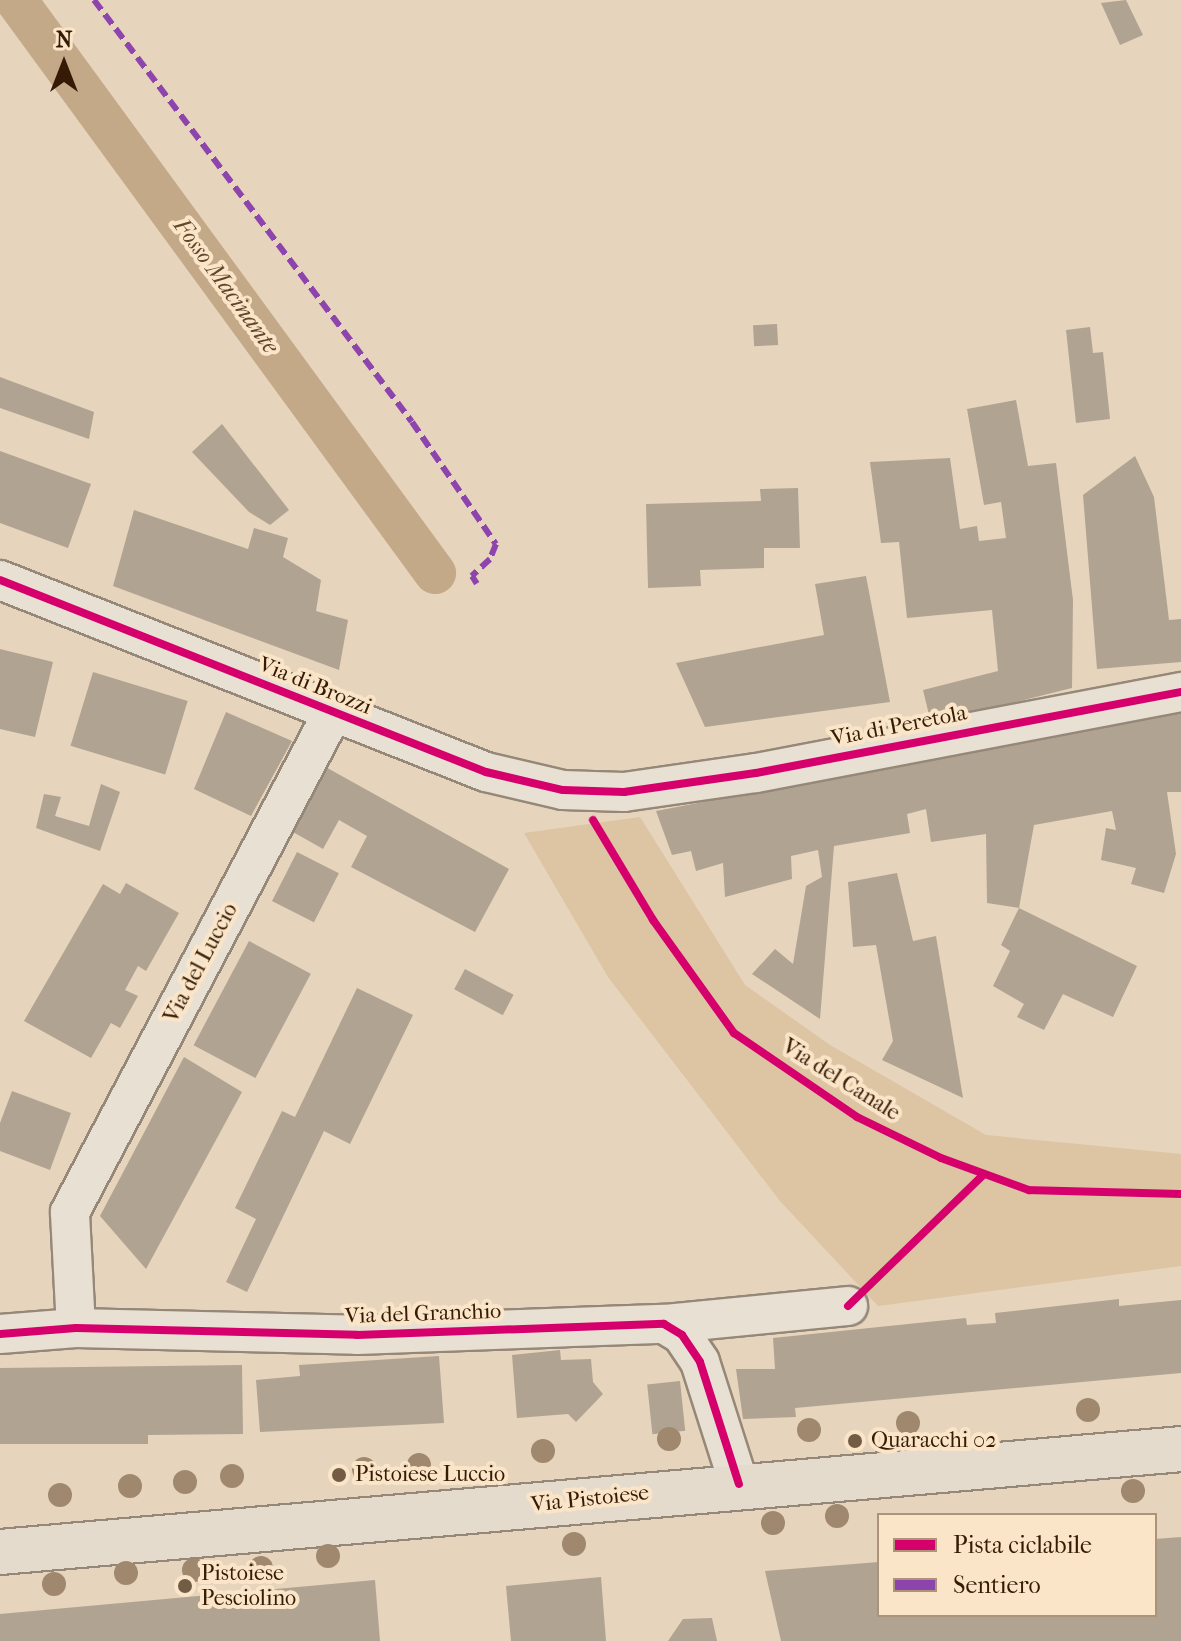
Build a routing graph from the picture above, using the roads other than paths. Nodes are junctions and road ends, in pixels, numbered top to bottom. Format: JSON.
{"nodes":[{"id":1,"x":0,"y":580,"type":"edge"},
{"id":2,"x":1181,"y":692,"type":"edge"},
{"id":3,"x":332,"y":714,"type":"junction"},
{"id":4,"x":624,"y":792,"type":"joint"},
{"id":5,"x":848,"y":1306,"type":"dead end"},
{"id":6,"x":664,"y":1324,"type":"junction"},
{"id":7,"x":76,"y":1328,"type":"junction"},
{"id":8,"x":0,"y":1334,"type":"edge"},
{"id":9,"x":1181,"y":1449,"type":"edge"},
{"id":10,"x":739,"y":1484,"type":"junction"},
{"id":11,"x":0,"y":1552,"type":"edge"}],
"edges":[{"from":1,"to":3,"type":"street","name":"Via di Brozzi"},
{"from":2,"to":4,"type":"street","name":"Via di Peretola"},
{"from":3,"to":4,"type":"street","name":"Via di Brozzi"},
{"from":3,"to":7,"type":"street","name":"Via del Luccio"},
{"from":5,"to":6,"type":"street","name":"Via del Granchio"},
{"from":6,"to":7,"type":"street","name":"Via del Granchio"},
{"from":6,"to":10,"type":"street"},
{"from":7,"to":8,"type":"street","name":"Via del Granchio"},
{"from":9,"to":10,"type":"main road","name":"Via Pistoiese"},
{"from":10,"to":11,"type":"main road","name":"Via Pistoiese"}]}
